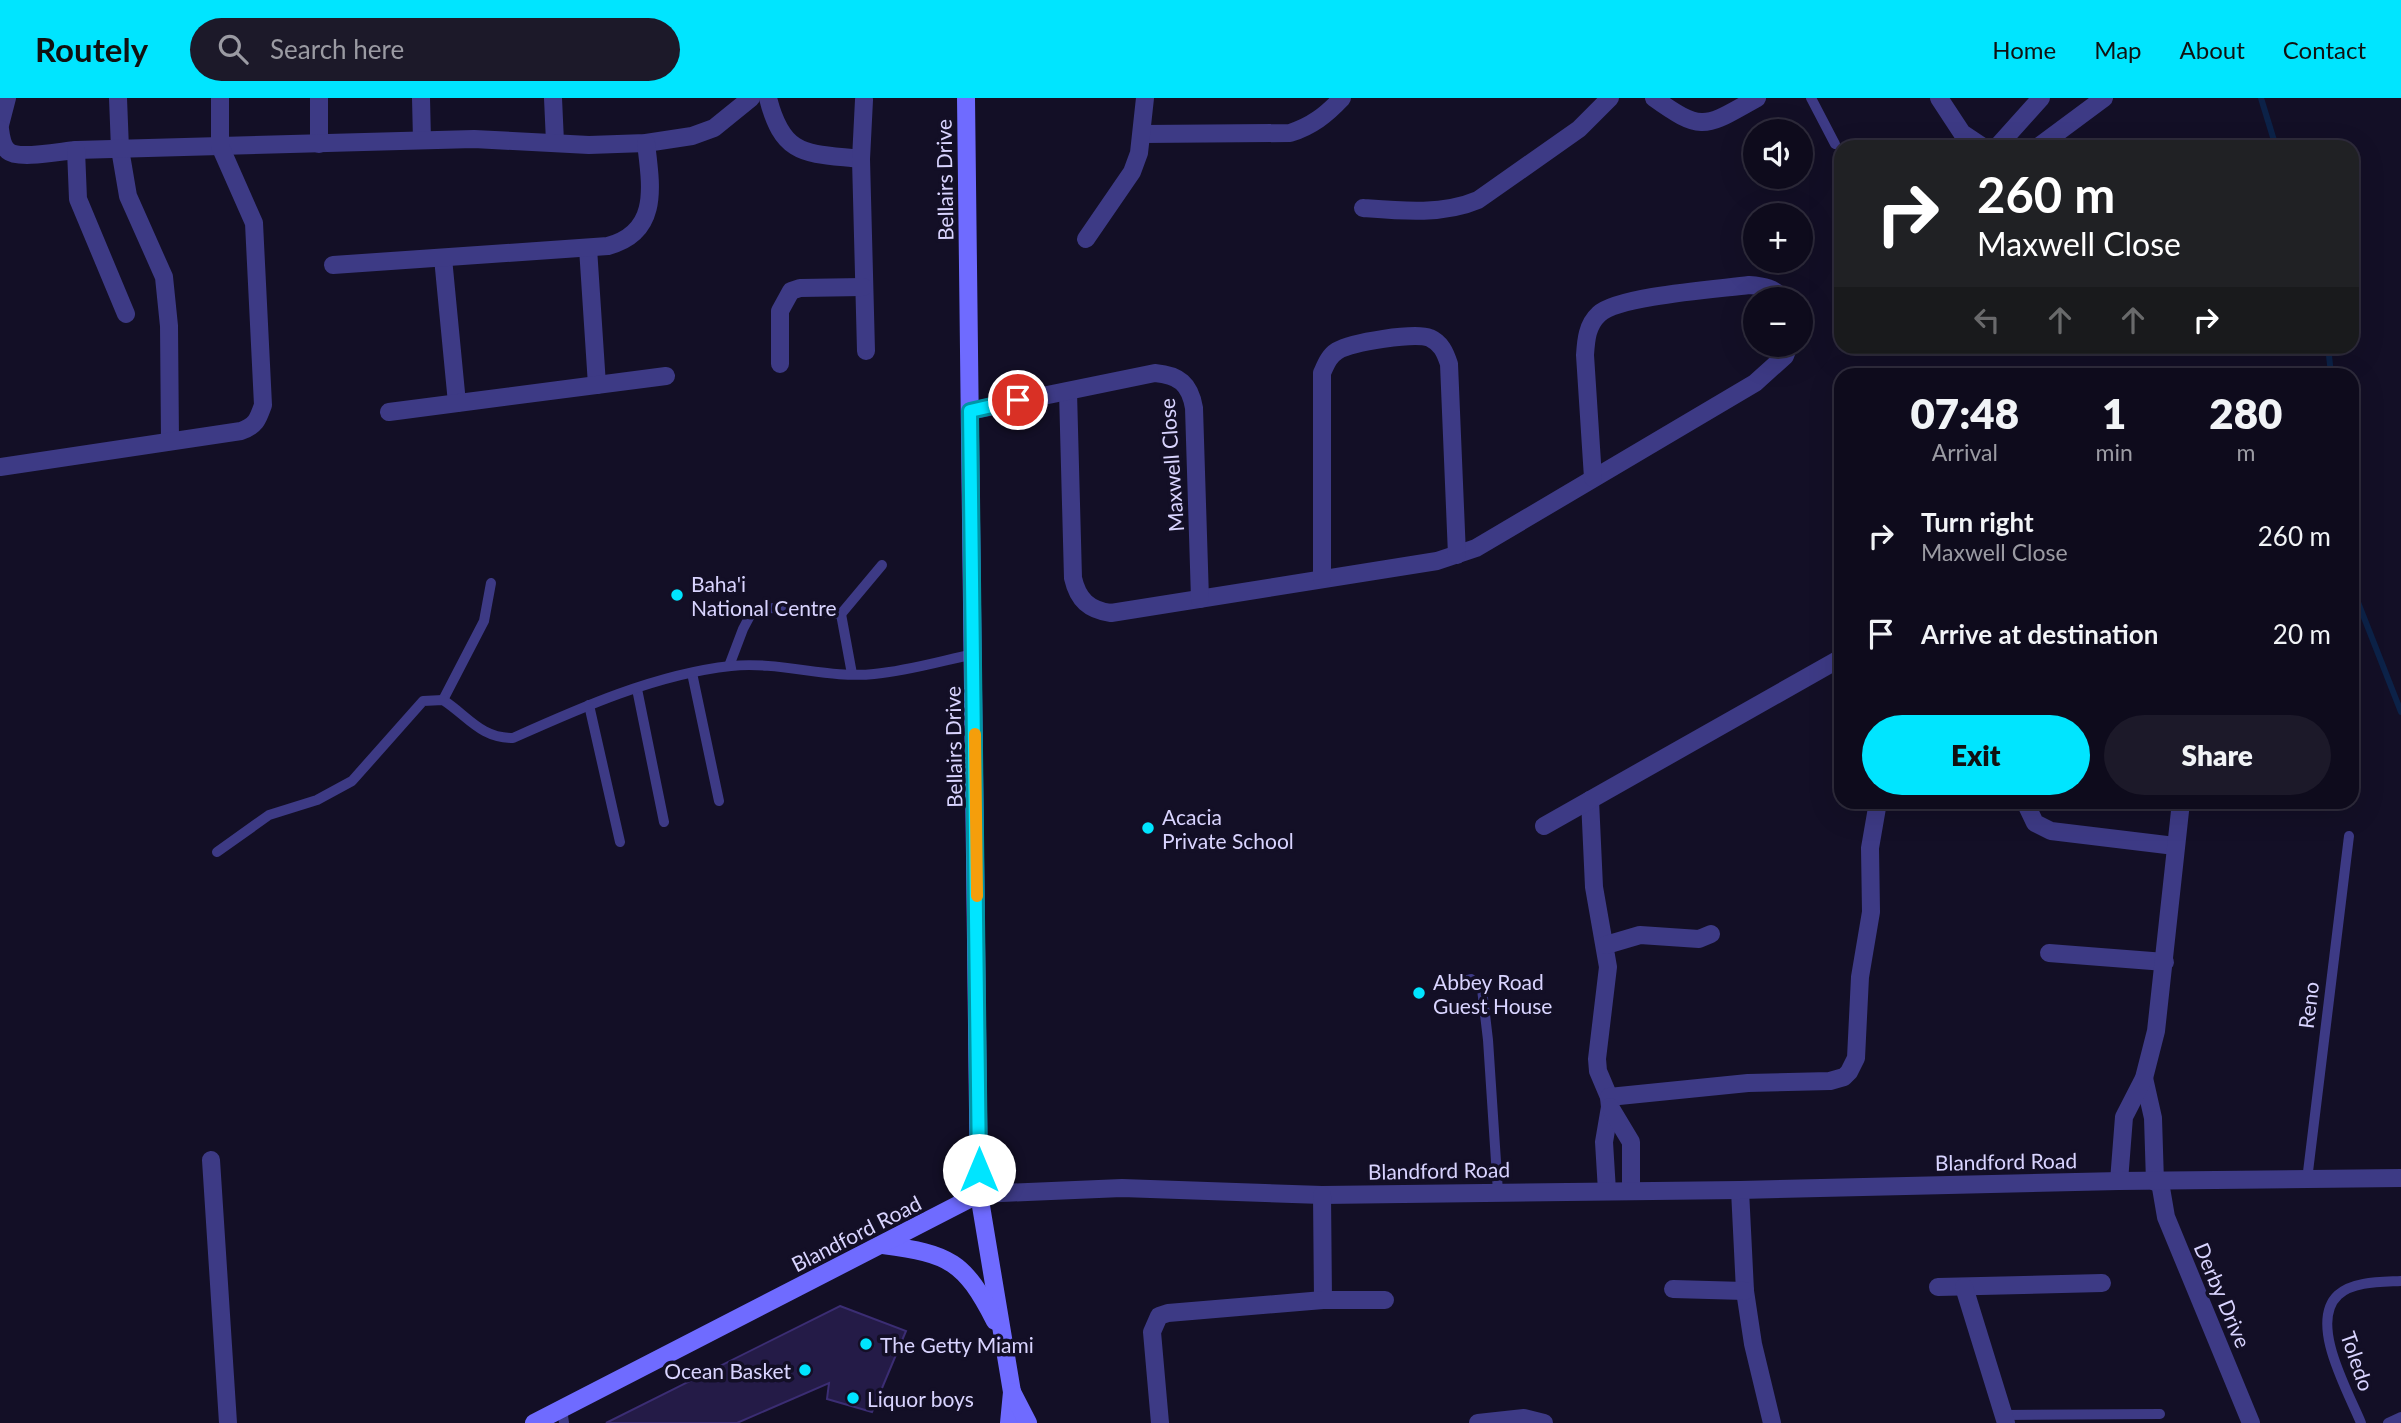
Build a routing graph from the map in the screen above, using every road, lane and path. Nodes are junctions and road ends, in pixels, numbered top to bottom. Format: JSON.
{"nodes":[{"id":1,"x":7,"y":98,"type":"edge"},
{"id":2,"x":118,"y":98,"type":"edge"},
{"id":3,"x":220,"y":98,"type":"edge"},
{"id":4,"x":319,"y":98,"type":"edge"},
{"id":5,"x":421,"y":98,"type":"edge"},
{"id":6,"x":553,"y":98,"type":"edge"},
{"id":7,"x":751,"y":98,"type":"edge"},
{"id":8,"x":768,"y":98,"type":"edge"},
{"id":9,"x":966,"y":98,"type":"edge"},
{"id":10,"x":1145,"y":98,"type":"edge"},
{"id":11,"x":1342,"y":98,"type":"edge"},
{"id":12,"x":1610,"y":98,"type":"edge"},
{"id":13,"x":1654,"y":98,"type":"edge"},
{"id":14,"x":1757,"y":98,"type":"edge"},
{"id":15,"x":1811,"y":98,"type":"edge"},
{"id":16,"x":1939,"y":98,"type":"edge"},
{"id":17,"x":2041,"y":98,"type":"edge"},
{"id":18,"x":2104,"y":98,"type":"edge"},
{"id":19,"x":864,"y":100,"type":"dead end"},
{"id":20,"x":0,"y":127,"type":"edge"},
{"id":21,"x":1142,"y":134,"type":"junction"},
{"id":22,"x":422,"y":140,"type":"junction"},
{"id":23,"x":1972,"y":140,"type":"edge"},
{"id":24,"x":2003,"y":140,"type":"edge"},
{"id":25,"x":2047,"y":140,"type":"edge"},
{"id":26,"x":555,"y":142,"type":"junction"},
{"id":27,"x":1834,"y":142,"type":"edge"},
{"id":28,"x":646,"y":143,"type":"junction"},
{"id":29,"x":319,"y":144,"type":"junction"},
{"id":30,"x":220,"y":146,"type":"junction"},
{"id":31,"x":120,"y":149,"type":"junction"},
{"id":32,"x":76,"y":150,"type":"junction"},
{"id":33,"x":861,"y":159,"type":"junction"},
{"id":34,"x":1363,"y":208,"type":"dead end"},
{"id":35,"x":1086,"y":239,"type":"dead end"},
{"id":36,"x":588,"y":248,"type":"junction"},
{"id":37,"x":443,"y":258,"type":"junction"},
{"id":38,"x":333,"y":265,"type":"dead end"},
{"id":39,"x":863,"y":287,"type":"junction"},
{"id":40,"x":1768,"y":287,"type":"edge"},
{"id":41,"x":126,"y":314,"type":"dead end"},
{"id":42,"x":866,"y":351,"type":"dead end"},
{"id":43,"x":1782,"y":357,"type":"edge"},
{"id":44,"x":780,"y":364,"type":"dead end"},
{"id":45,"x":666,"y":376,"type":"dead end"},
{"id":46,"x":597,"y":385,"type":"junction"},
{"id":47,"x":1068,"y":392,"type":"junction"},
{"id":48,"x":457,"y":403,"type":"junction"},
{"id":49,"x":970,"y":411,"type":"junction"},
{"id":50,"x":389,"y":412,"type":"dead end"},
{"id":51,"x":170,"y":441,"type":"junction"},
{"id":52,"x":0,"y":467,"type":"edge"},
{"id":53,"x":1593,"y":478,"type":"junction"},
{"id":54,"x":1457,"y":555,"type":"junction"},
{"id":55,"x":882,"y":565,"type":"dead end"},
{"id":56,"x":1322,"y":579,"type":"junction"},
{"id":57,"x":491,"y":583,"type":"dead end"},
{"id":58,"x":1200,"y":599,"type":"junction"},
{"id":59,"x":841,"y":614,"type":"junction"},
{"id":60,"x":974,"y":654,"type":"junction"},
{"id":61,"x":1834,"y":662,"type":"edge"},
{"id":62,"x":729,"y":666,"type":"junction"},
{"id":63,"x":692,"y":673,"type":"junction"},
{"id":64,"x":852,"y":674,"type":"junction"},
{"id":65,"x":637,"y":689,"type":"junction"},
{"id":66,"x":443,"y":700,"type":"junction"},
{"id":67,"x":589,"y":705,"type":"junction"},
{"id":68,"x":1590,"y":800,"type":"junction"},
{"id":69,"x":719,"y":801,"type":"dead end"},
{"id":70,"x":1877,"y":809,"type":"edge"},
{"id":71,"x":2028,"y":809,"type":"edge"},
{"id":72,"x":2180,"y":809,"type":"edge"},
{"id":73,"x":664,"y":822,"type":"dead end"},
{"id":74,"x":1544,"y":826,"type":"dead end"},
{"id":75,"x":2349,"y":836,"type":"dead end"},
{"id":76,"x":621,"y":842,"type":"dead end"},
{"id":77,"x":2175,"y":846,"type":"junction"},
{"id":78,"x":216,"y":852,"type":"dead end"},
{"id":79,"x":1712,"y":934,"type":"dead end"},
{"id":80,"x":1606,"y":945,"type":"junction"},
{"id":81,"x":2049,"y":953,"type":"dead end"},
{"id":82,"x":2165,"y":962,"type":"junction"},
{"id":83,"x":1455,"y":983,"type":"dead end"},
{"id":84,"x":2144,"y":1078,"type":"junction"},
{"id":85,"x":1610,"y":1102,"type":"junction"},
{"id":86,"x":211,"y":1160,"type":"dead end"},
{"id":87,"x":2401,"y":1178,"type":"edge"},
{"id":88,"x":2307,"y":1180,"type":"junction"},
{"id":89,"x":2119,"y":1181,"type":"junction"},
{"id":90,"x":2157,"y":1182,"type":"junction"},
{"id":91,"x":1740,"y":1190,"type":"junction"},
{"id":92,"x":1607,"y":1191,"type":"junction"},
{"id":93,"x":1631,"y":1191,"type":"junction"},
{"id":94,"x":1498,"y":1192,"type":"junction"},
{"id":95,"x":979,"y":1194,"type":"junction"},
{"id":96,"x":1322,"y":1195,"type":"junction"},
{"id":97,"x":883,"y":1245,"type":"junction"},
{"id":98,"x":2401,"y":1281,"type":"edge"},
{"id":99,"x":2102,"y":1283,"type":"dead end"},
{"id":100,"x":1938,"y":1287,"type":"dead end"},
{"id":101,"x":1964,"y":1287,"type":"junction"},
{"id":102,"x":1673,"y":1289,"type":"dead end"},
{"id":103,"x":1745,"y":1291,"type":"junction"},
{"id":104,"x":1322,"y":1300,"type":"junction"},
{"id":105,"x":1384,"y":1300,"type":"dead end"},
{"id":106,"x":1003,"y":1337,"type":"junction"},
{"id":107,"x":1012,"y":1392,"type":"junction"},
{"id":108,"x":2160,"y":1414,"type":"dead end"},
{"id":109,"x":563,"y":1416,"type":"edge"},
{"id":110,"x":2401,"y":1418,"type":"edge"},
{"id":111,"x":2005,"y":1419,"type":"edge"},
{"id":112,"x":228,"y":1423,"type":"edge"},
{"id":113,"x":534,"y":1423,"type":"edge"},
{"id":114,"x":1009,"y":1423,"type":"edge"},
{"id":115,"x":1028,"y":1423,"type":"edge"},
{"id":116,"x":1160,"y":1423,"type":"edge"},
{"id":117,"x":1478,"y":1423,"type":"edge"},
{"id":118,"x":1544,"y":1423,"type":"edge"},
{"id":119,"x":1772,"y":1423,"type":"edge"},
{"id":120,"x":2251,"y":1423,"type":"edge"},
{"id":121,"x":2361,"y":1423,"type":"edge"},
{"id":122,"x":2388,"y":1423,"type":"edge"}],
"edges":[{"from":1,"to":20,"type":"street"},
{"from":2,"to":31,"type":"street"},
{"from":3,"to":30,"type":"street"},
{"from":4,"to":29,"type":"street"},
{"from":5,"to":22,"type":"street"},
{"from":6,"to":26,"type":"street"},
{"from":7,"to":28,"type":"street"},
{"from":8,"to":33,"type":"street"},
{"from":9,"to":49,"type":"street","name":"Bellairs Drive"},
{"from":10,"to":21,"type":"street"},
{"from":11,"to":21,"type":"street"},
{"from":12,"to":34,"type":"street"},
{"from":13,"to":14,"type":"street"},
{"from":15,"to":27,"type":"lane"},
{"from":16,"to":23,"type":"street"},
{"from":17,"to":24,"type":"street"},
{"from":18,"to":25,"type":"street"},
{"from":19,"to":33,"type":"street"},
{"from":20,"to":32,"type":"street"},
{"from":21,"to":35,"type":"street"},
{"from":22,"to":26,"type":"street"},
{"from":22,"to":29,"type":"street"},
{"from":26,"to":28,"type":"street"},
{"from":28,"to":36,"type":"street"},
{"from":29,"to":30,"type":"street"},
{"from":30,"to":31,"type":"street"},
{"from":30,"to":51,"type":"street"},
{"from":31,"to":32,"type":"street"},
{"from":31,"to":51,"type":"street"},
{"from":32,"to":41,"type":"street"},
{"from":33,"to":39,"type":"street"},
{"from":36,"to":37,"type":"street"},
{"from":36,"to":46,"type":"street"},
{"from":37,"to":38,"type":"street"},
{"from":37,"to":48,"type":"street"},
{"from":39,"to":42,"type":"street"},
{"from":39,"to":44,"type":"street"},
{"from":40,"to":53,"type":"street"},
{"from":43,"to":53,"type":"street"},
{"from":45,"to":46,"type":"street"},
{"from":46,"to":48,"type":"street"},
{"from":47,"to":49,"type":"street","name":"Maxwell Close"},
{"from":47,"to":58,"type":"street"},
{"from":47,"to":58,"type":"street","name":"Maxwell Close"},
{"from":48,"to":50,"type":"street"},
{"from":49,"to":60,"type":"street","name":"Bellairs Drive"},
{"from":51,"to":52,"type":"street"},
{"from":53,"to":54,"type":"street"},
{"from":54,"to":56,"type":"street"},
{"from":54,"to":56,"type":"street"},
{"from":55,"to":59,"type":"lane"},
{"from":56,"to":58,"type":"street"},
{"from":57,"to":66,"type":"lane"},
{"from":59,"to":62,"type":"lane"},
{"from":59,"to":64,"type":"lane"},
{"from":60,"to":64,"type":"lane"},
{"from":60,"to":95,"type":"street","name":"Bellairs Drive"},
{"from":61,"to":68,"type":"street"},
{"from":62,"to":63,"type":"lane"},
{"from":62,"to":64,"type":"lane"},
{"from":63,"to":65,"type":"lane"},
{"from":63,"to":69,"type":"lane"},
{"from":65,"to":67,"type":"lane"},
{"from":65,"to":73,"type":"lane"},
{"from":66,"to":67,"type":"lane"},
{"from":66,"to":78,"type":"lane"},
{"from":67,"to":76,"type":"lane"},
{"from":68,"to":74,"type":"street"},
{"from":68,"to":80,"type":"street"},
{"from":70,"to":85,"type":"street"},
{"from":71,"to":77,"type":"street"},
{"from":72,"to":77,"type":"street"},
{"from":75,"to":88,"type":"lane","name":"Reno"},
{"from":77,"to":82,"type":"street"},
{"from":79,"to":80,"type":"street"},
{"from":80,"to":85,"type":"street"},
{"from":81,"to":82,"type":"street"},
{"from":82,"to":84,"type":"street"},
{"from":83,"to":94,"type":"lane"},
{"from":84,"to":89,"type":"street"},
{"from":84,"to":90,"type":"street","name":"Derby Drive"},
{"from":85,"to":92,"type":"street"},
{"from":85,"to":93,"type":"street"},
{"from":86,"to":112,"type":"street"},
{"from":87,"to":88,"type":"street","name":"Blandford Road"},
{"from":88,"to":90,"type":"street","name":"Blandford Road"},
{"from":89,"to":90,"type":"street","name":"Blandford Road"},
{"from":89,"to":91,"type":"street","name":"Blandford Road"},
{"from":90,"to":120,"type":"street","name":"Derby Drive"},
{"from":91,"to":93,"type":"street","name":"Blandford Road"},
{"from":91,"to":103,"type":"street"},
{"from":92,"to":93,"type":"street","name":"Blandford Road"},
{"from":92,"to":94,"type":"street","name":"Blandford Road"},
{"from":94,"to":96,"type":"street","name":"Blandford Road"},
{"from":95,"to":96,"type":"street","name":"Blandford Road"},
{"from":95,"to":97,"type":"street","name":"Blandford Road"},
{"from":95,"to":106,"type":"street","name":"Bellairs Drive"},
{"from":96,"to":104,"type":"street"},
{"from":97,"to":106,"type":"street"},
{"from":97,"to":109,"type":"street","name":"Blandford Road"},
{"from":98,"to":121,"type":"lane","name":"Toledo"},
{"from":99,"to":101,"type":"street"},
{"from":100,"to":101,"type":"street"},
{"from":101,"to":111,"type":"street"},
{"from":102,"to":103,"type":"street"},
{"from":103,"to":119,"type":"street"},
{"from":104,"to":105,"type":"street"},
{"from":104,"to":116,"type":"street"},
{"from":106,"to":107,"type":"street","name":"Bellairs Drive"},
{"from":107,"to":114,"type":"street","name":"Bellairs Drive"},
{"from":107,"to":115,"type":"street","name":"Bellairs Drive"},
{"from":108,"to":111,"type":"lane"},
{"from":109,"to":113,"type":"street","name":"Blandford Road"},
{"from":110,"to":122,"type":"lane"},
{"from":117,"to":118,"type":"street"}]}
